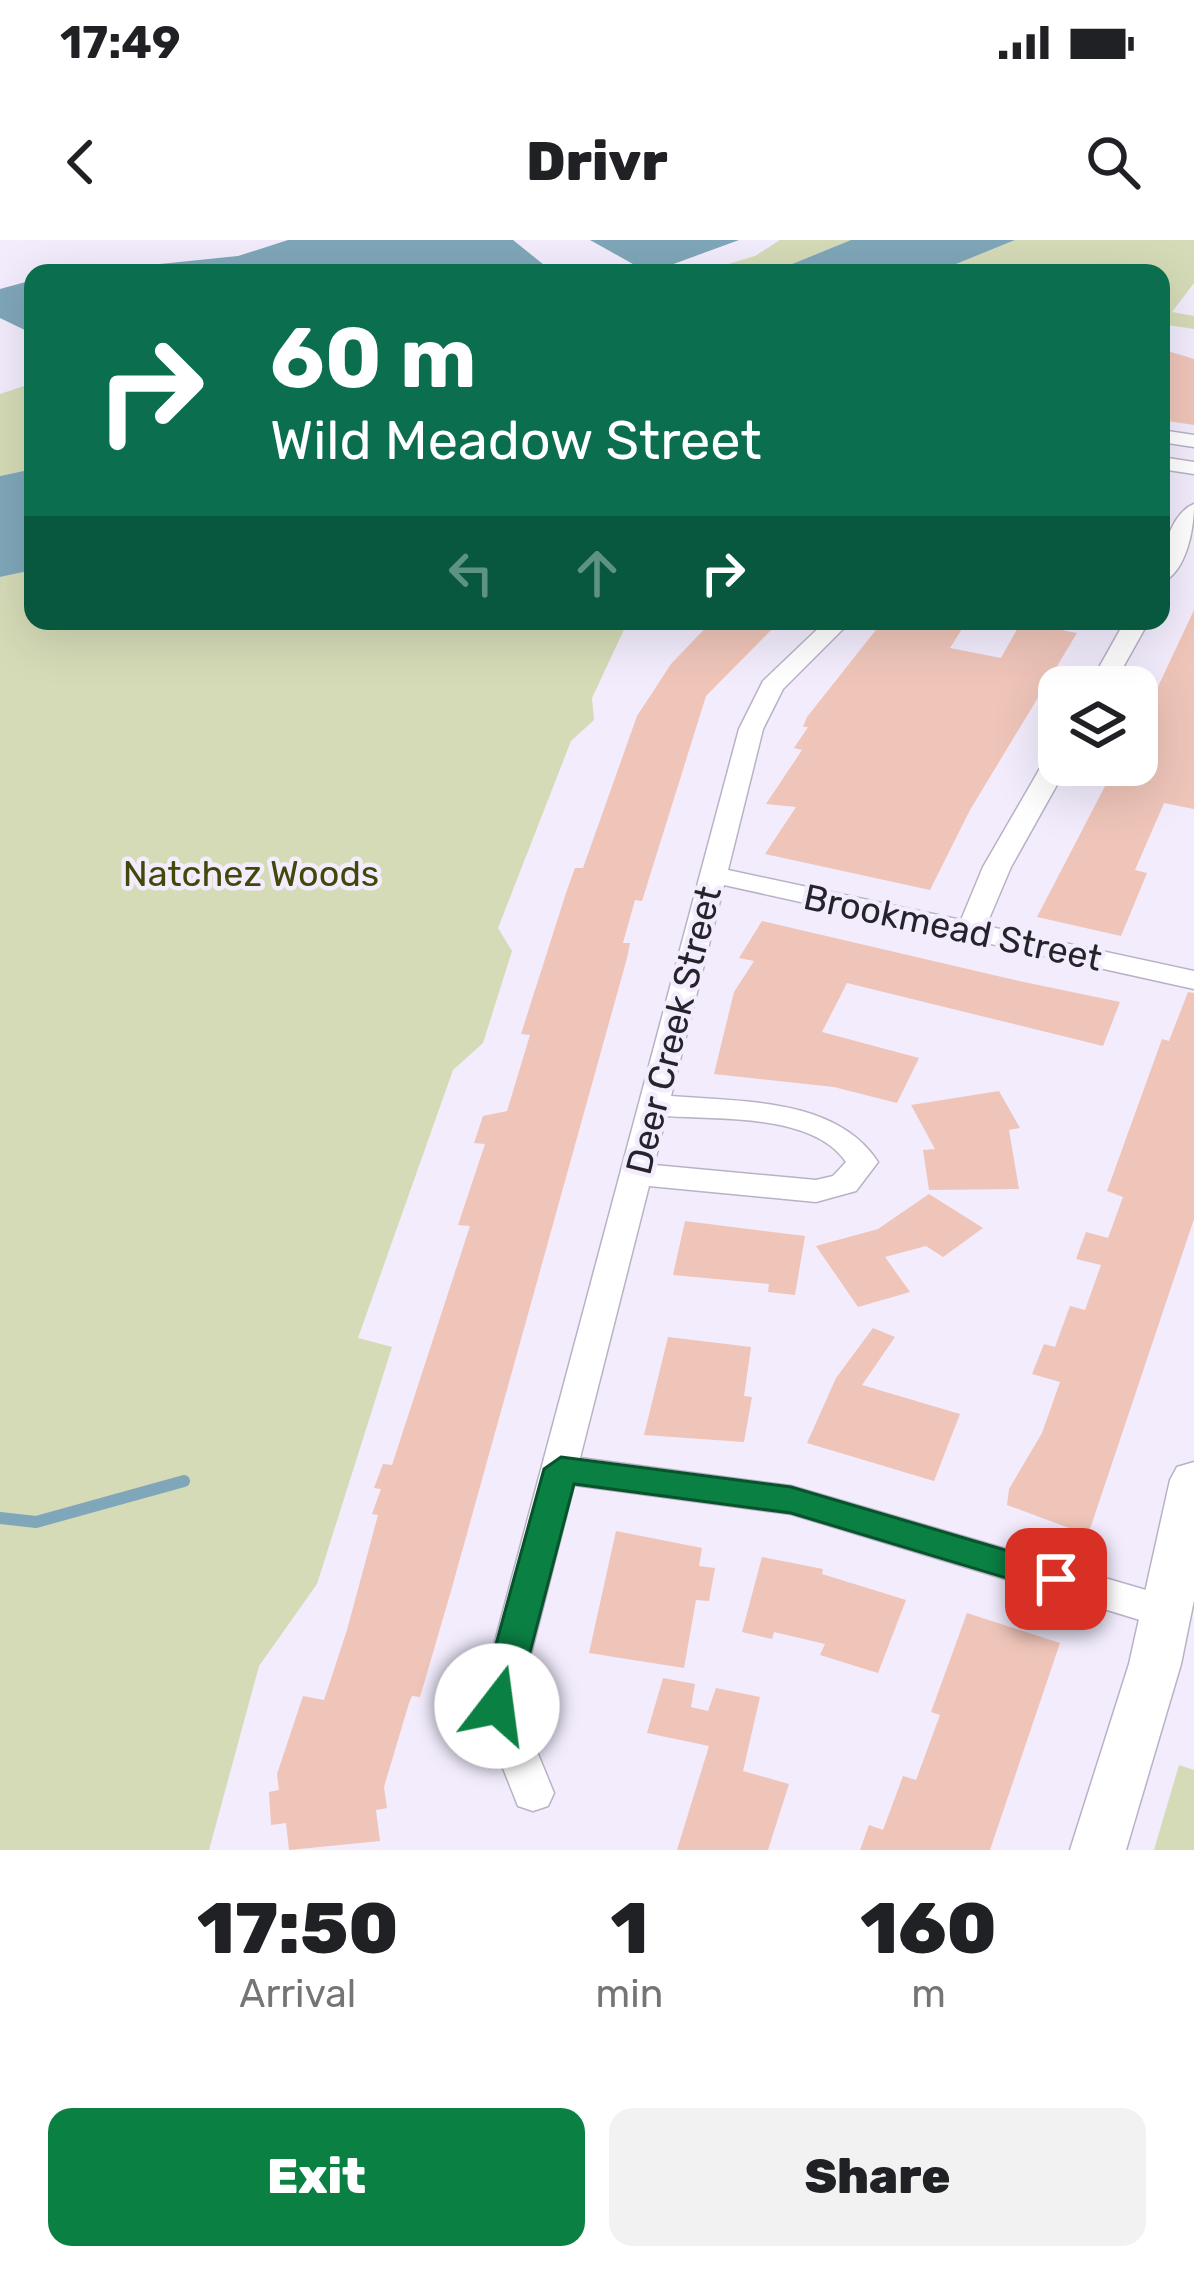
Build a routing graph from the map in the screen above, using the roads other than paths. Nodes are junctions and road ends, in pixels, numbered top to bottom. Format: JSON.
{"nodes":[{"id":1,"x":1194,"y":510,"type":"edge"},
{"id":2,"x":1170,"y":558,"type":"edge"},
{"id":3,"x":828,"y":630,"type":"edge"},
{"id":4,"x":1132,"y":630,"type":"edge"},
{"id":5,"x":1112,"y":666,"type":"edge"},
{"id":6,"x":1043,"y":786,"type":"edge"},
{"id":7,"x":712,"y":874,"type":"junction"},
{"id":8,"x":970,"y":929,"type":"junction"},
{"id":9,"x":1194,"y":980,"type":"edge"},
{"id":10,"x":657,"y":1106,"type":"junction"},
{"id":11,"x":637,"y":1174,"type":"junction"},
{"id":12,"x":561,"y":1469,"type":"junction"},
{"id":13,"x":1194,"y":1480,"type":"edge"},
{"id":14,"x":1163,"y":1611,"type":"junction"},
{"id":15,"x":532,"y":1793,"type":"dead end"},
{"id":16,"x":1098,"y":1850,"type":"edge"}],
"edges":[{"from":1,"to":2,"type":"street"},
{"from":3,"to":7,"type":"street","name":"Deer Creek Street"},
{"from":4,"to":5,"type":"street"},
{"from":6,"to":8,"type":"street"},
{"from":7,"to":8,"type":"street","name":"Brookmead Street"},
{"from":7,"to":10,"type":"street","name":"Deer Creek Street"},
{"from":8,"to":9,"type":"street","name":"Brookmead Street"},
{"from":10,"to":11,"type":"street","name":"Deer Creek Street"},
{"from":10,"to":11,"type":"street"},
{"from":11,"to":12,"type":"street","name":"Deer Creek Street"},
{"from":12,"to":14,"type":"street"},
{"from":12,"to":15,"type":"street","name":"Deer Creek Street"},
{"from":13,"to":14,"type":"street"},
{"from":14,"to":16,"type":"street"}]}
